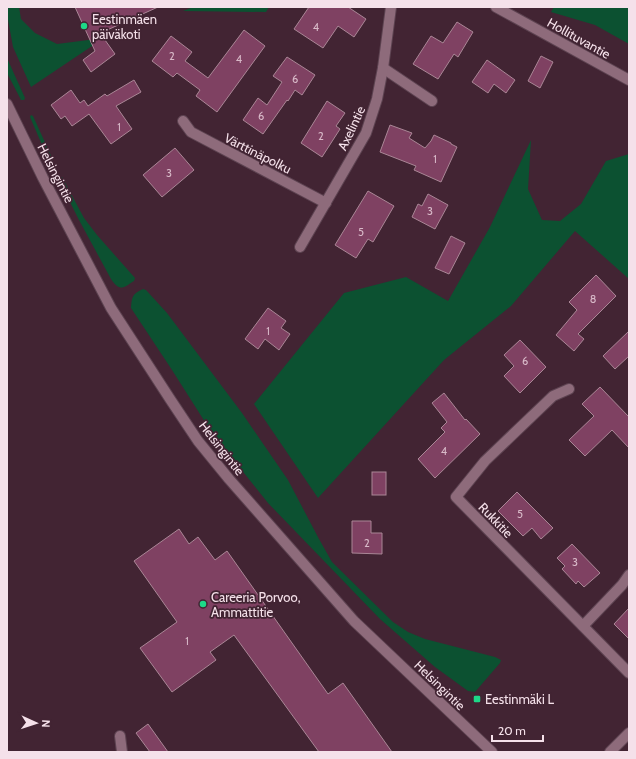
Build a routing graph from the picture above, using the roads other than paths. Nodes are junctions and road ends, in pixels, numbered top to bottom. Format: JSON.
{"nodes":[{"id":1,"x":391,"y":7,"type":"edge"},
{"id":2,"x":496,"y":7,"type":"edge"},
{"id":3,"x":383,"y":68,"type":"junction"},
{"id":4,"x":629,"y":80,"type":"edge"},
{"id":5,"x":432,"y":101,"type":"dead end"},
{"id":6,"x":7,"y":104,"type":"edge"},
{"id":7,"x":182,"y":121,"type":"dead end"},
{"id":8,"x":326,"y":202,"type":"junction"},
{"id":9,"x":300,"y":247,"type":"dead end"},
{"id":10,"x":569,"y":389,"type":"dead end"},
{"id":11,"x":629,"y":575,"type":"edge"},
{"id":12,"x":583,"y":626,"type":"junction"},
{"id":13,"x":629,"y":673,"type":"edge"},
{"id":14,"x":629,"y":733,"type":"edge"},
{"id":15,"x":120,"y":736,"type":"dead end"},
{"id":16,"x":122,"y":752,"type":"edge"},
{"id":17,"x":492,"y":752,"type":"edge"},
{"id":18,"x":610,"y":752,"type":"edge"}],
"edges":[{"from":1,"to":3,"type":"street","name":"Axelintie"},
{"from":2,"to":4,"type":"street","name":"Hollituvantie"},
{"from":3,"to":5,"type":"street"},
{"from":3,"to":8,"type":"street","name":"Axelintie"},
{"from":6,"to":17,"type":"street","name":"Helsingintie"},
{"from":7,"to":8,"type":"street","name":"Värttinäpolku"},
{"from":8,"to":9,"type":"street","name":"Axelintie"},
{"from":10,"to":12,"type":"street","name":"Rukkitie"},
{"from":11,"to":12,"type":"street"},
{"from":12,"to":13,"type":"street","name":"Rukkitie"},
{"from":14,"to":18,"type":"street"},
{"from":15,"to":16,"type":"street"}]}
